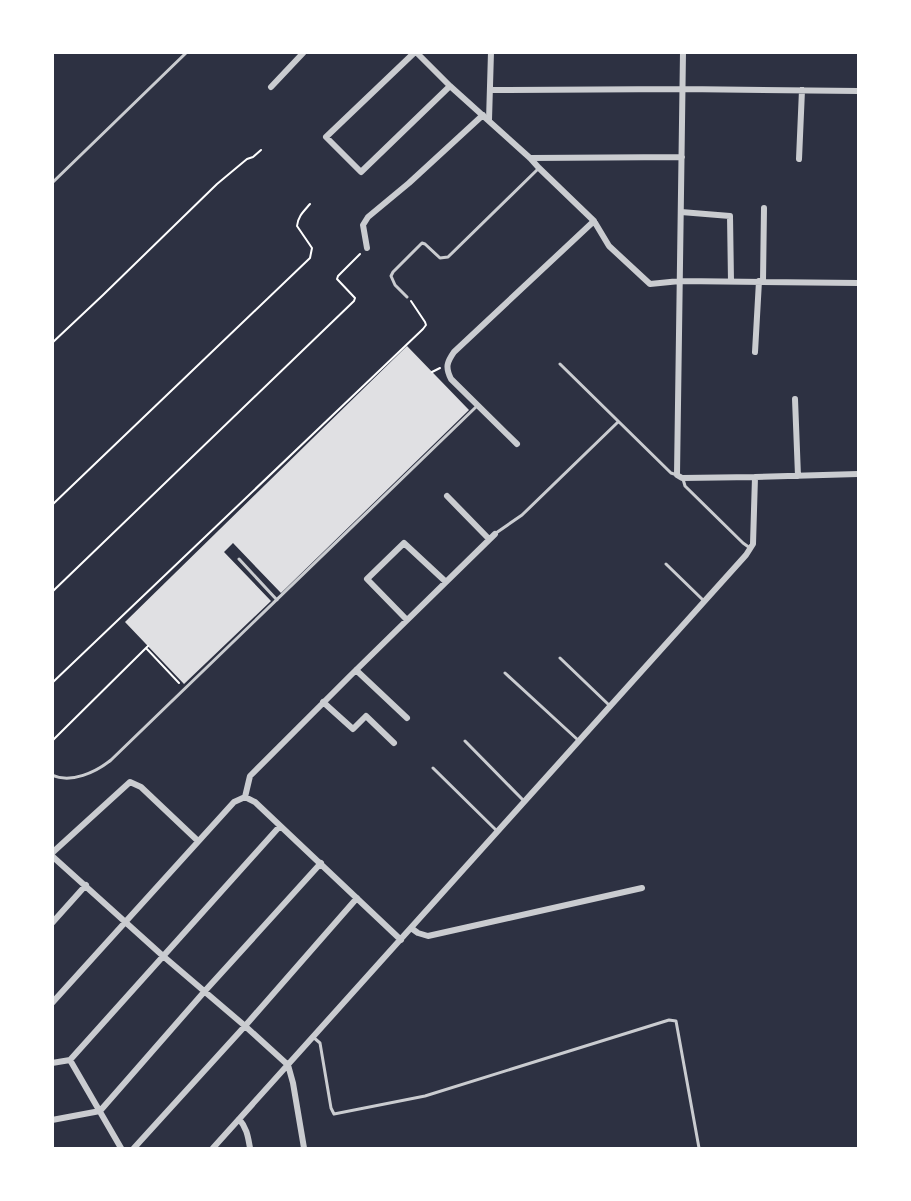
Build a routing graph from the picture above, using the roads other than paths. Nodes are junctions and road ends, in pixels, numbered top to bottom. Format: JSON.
{"nodes":[{"id":1,"x":187,"y":52,"type":"edge"},
{"id":2,"x":304,"y":52,"type":"edge"},
{"id":3,"x":416,"y":52,"type":"edge"},
{"id":4,"x":491,"y":52,"type":"edge"},
{"id":5,"x":683,"y":52,"type":"edge"},
{"id":6,"x":450,"y":86,"type":"junction"},
{"id":7,"x":271,"y":87,"type":"dead end"},
{"id":8,"x":682,"y":89,"type":"junction"},
{"id":9,"x":491,"y":90,"type":"junction"},
{"id":10,"x":802,"y":90,"type":"junction"},
{"id":11,"x":858,"y":91,"type":"edge"},
{"id":12,"x":483,"y":115,"type":"junction"},
{"id":13,"x":489,"y":120,"type":"junction"},
{"id":14,"x":682,"y":157,"type":"junction"},
{"id":15,"x":530,"y":158,"type":"junction"},
{"id":16,"x":799,"y":159,"type":"dead end"},
{"id":17,"x":539,"y":168,"type":"junction"},
{"id":18,"x":52,"y":183,"type":"edge"},
{"id":19,"x":764,"y":208,"type":"dead end"},
{"id":20,"x":681,"y":212,"type":"junction"},
{"id":21,"x":594,"y":221,"type":"junction"},
{"id":22,"x":367,"y":248,"type":"road end"},
{"id":23,"x":680,"y":281,"type":"junction"},
{"id":24,"x":731,"y":281,"type":"junction"},
{"id":25,"x":761,"y":281,"type":"junction"},
{"id":26,"x":858,"y":283,"type":"edge"},
{"id":27,"x":407,"y":297,"type":"road end"},
{"id":28,"x":756,"y":352,"type":"dead end"},
{"id":29,"x":560,"y":364,"type":"dead end"},
{"id":30,"x":795,"y":399,"type":"dead end"},
{"id":31,"x":477,"y":406,"type":"junction"},
{"id":32,"x":618,"y":422,"type":"junction"},
{"id":33,"x":517,"y":444,"type":"dead end"},
{"id":34,"x":858,"y":474,"type":"edge"},
{"id":35,"x":679,"y":476,"type":"junction"},
{"id":36,"x":798,"y":476,"type":"junction"},
{"id":37,"x":756,"y":477,"type":"junction"},
{"id":38,"x":447,"y":496,"type":"dead end"},
{"id":39,"x":492,"y":537,"type":"junction"},
{"id":40,"x":750,"y":548,"type":"junction"},
{"id":41,"x":239,"y":559,"type":"dead end"},
{"id":42,"x":666,"y":564,"type":"dead end"},
{"id":43,"x":446,"y":582,"type":"junction"},
{"id":44,"x":277,"y":600,"type":"junction"},
{"id":45,"x":705,"y":601,"type":"junction"},
{"id":46,"x":407,"y":620,"type":"junction"},
{"id":47,"x":560,"y":658,"type":"dead end"},
{"id":48,"x":356,"y":670,"type":"junction"},
{"id":49,"x":505,"y":673,"type":"dead end"},
{"id":50,"x":323,"y":702,"type":"junction"},
{"id":51,"x":611,"y":706,"type":"junction"},
{"id":52,"x":407,"y":718,"type":"dead end"},
{"id":53,"x":465,"y":741,"type":"dead end"},
{"id":54,"x":579,"y":741,"type":"junction"},
{"id":55,"x":394,"y":743,"type":"dead end"},
{"id":56,"x":433,"y":768,"type":"dead end"},
{"id":57,"x":52,"y":775,"type":"edge"},
{"id":58,"x":245,"y":797,"type":"junction"},
{"id":59,"x":524,"y":802,"type":"junction"},
{"id":60,"x":280,"y":826,"type":"junction"},
{"id":61,"x":498,"y":832,"type":"junction"},
{"id":62,"x":198,"y":841,"type":"junction"},
{"id":63,"x":52,"y":854,"type":"edge"},
{"id":64,"x":321,"y":863,"type":"junction"},
{"id":65,"x":86,"y":885,"type":"junction"},
{"id":66,"x":642,"y":888,"type":"dead end"},
{"id":67,"x":357,"y":898,"type":"junction"},
{"id":68,"x":125,"y":921,"type":"junction"},
{"id":69,"x":52,"y":923,"type":"edge"},
{"id":70,"x":411,"y":928,"type":"junction"},
{"id":71,"x":401,"y":940,"type":"junction"},
{"id":72,"x":163,"y":956,"type":"junction"},
{"id":73,"x":204,"y":992,"type":"junction"},
{"id":74,"x":52,"y":1003,"type":"edge"},
{"id":75,"x":245,"y":1026,"type":"junction"},
{"id":76,"x":313,"y":1037,"type":"junction"},
{"id":77,"x":70,"y":1060,"type":"junction"},
{"id":78,"x":52,"y":1063,"type":"edge"},
{"id":79,"x":288,"y":1065,"type":"junction"},
{"id":80,"x":100,"y":1111,"type":"junction"},
{"id":81,"x":239,"y":1119,"type":"junction"},
{"id":82,"x":52,"y":1120,"type":"edge"},
{"id":83,"x":121,"y":1149,"type":"edge"},
{"id":84,"x":134,"y":1149,"type":"edge"},
{"id":85,"x":213,"y":1149,"type":"edge"},
{"id":86,"x":250,"y":1149,"type":"edge"},
{"id":87,"x":304,"y":1149,"type":"edge"},
{"id":88,"x":699,"y":1149,"type":"edge"}],
"edges":[{"from":1,"to":18,"type":"lane"},
{"from":2,"to":7,"type":"street"},
{"from":3,"to":6,"type":"street"},
{"from":3,"to":6,"type":"street"},
{"from":4,"to":9,"type":"street"},
{"from":5,"to":8,"type":"street"},
{"from":6,"to":12,"type":"street"},
{"from":8,"to":9,"type":"street"},
{"from":8,"to":10,"type":"street"},
{"from":8,"to":14,"type":"street"},
{"from":9,"to":13,"type":"street"},
{"from":10,"to":11,"type":"street"},
{"from":10,"to":16,"type":"street"},
{"from":12,"to":13,"type":"street"},
{"from":12,"to":22,"type":"street"},
{"from":13,"to":15,"type":"street"},
{"from":14,"to":15,"type":"street"},
{"from":14,"to":20,"type":"street"},
{"from":15,"to":17,"type":"street"},
{"from":17,"to":21,"type":"street"},
{"from":17,"to":27,"type":"lane"},
{"from":19,"to":25,"type":"street"},
{"from":20,"to":23,"type":"street"},
{"from":20,"to":24,"type":"street"},
{"from":21,"to":23,"type":"street"},
{"from":21,"to":31,"type":"street"},
{"from":23,"to":24,"type":"street"},
{"from":23,"to":35,"type":"street"},
{"from":24,"to":25,"type":"street"},
{"from":25,"to":26,"type":"street"},
{"from":25,"to":28,"type":"street"},
{"from":29,"to":32,"type":"lane"},
{"from":30,"to":36,"type":"street"},
{"from":31,"to":33,"type":"street"},
{"from":31,"to":44,"type":"lane"},
{"from":32,"to":35,"type":"lane"},
{"from":32,"to":39,"type":"lane"},
{"from":34,"to":36,"type":"street"},
{"from":35,"to":37,"type":"street"},
{"from":35,"to":40,"type":"lane"},
{"from":36,"to":37,"type":"street"},
{"from":37,"to":40,"type":"street"},
{"from":38,"to":39,"type":"street"},
{"from":39,"to":43,"type":"street"},
{"from":40,"to":45,"type":"street"},
{"from":41,"to":44,"type":"lane"},
{"from":42,"to":45,"type":"lane"},
{"from":43,"to":46,"type":"street"},
{"from":43,"to":46,"type":"street"},
{"from":44,"to":57,"type":"lane"},
{"from":45,"to":51,"type":"street"},
{"from":46,"to":48,"type":"street"},
{"from":47,"to":51,"type":"lane"},
{"from":48,"to":50,"type":"street"},
{"from":48,"to":52,"type":"street"},
{"from":49,"to":54,"type":"lane"},
{"from":50,"to":55,"type":"street"},
{"from":50,"to":58,"type":"street"},
{"from":51,"to":54,"type":"street"},
{"from":53,"to":59,"type":"lane"},
{"from":54,"to":59,"type":"street"},
{"from":56,"to":61,"type":"lane"},
{"from":58,"to":60,"type":"street"},
{"from":58,"to":62,"type":"street"},
{"from":59,"to":61,"type":"street"},
{"from":60,"to":64,"type":"street"},
{"from":60,"to":72,"type":"street"},
{"from":61,"to":70,"type":"street"},
{"from":62,"to":63,"type":"street"},
{"from":62,"to":68,"type":"street"},
{"from":63,"to":65,"type":"street"},
{"from":64,"to":67,"type":"street"},
{"from":64,"to":73,"type":"street"},
{"from":65,"to":68,"type":"street"},
{"from":65,"to":69,"type":"street"},
{"from":66,"to":70,"type":"street"},
{"from":67,"to":71,"type":"street"},
{"from":67,"to":75,"type":"street"},
{"from":68,"to":72,"type":"street"},
{"from":68,"to":74,"type":"street"},
{"from":70,"to":71,"type":"street"},
{"from":71,"to":76,"type":"street"},
{"from":72,"to":73,"type":"street"},
{"from":72,"to":77,"type":"street"},
{"from":73,"to":75,"type":"street"},
{"from":73,"to":80,"type":"street"},
{"from":75,"to":79,"type":"street"},
{"from":75,"to":84,"type":"street"},
{"from":76,"to":79,"type":"street"},
{"from":76,"to":88,"type":"lane"},
{"from":77,"to":78,"type":"street"},
{"from":77,"to":80,"type":"street"},
{"from":79,"to":81,"type":"street"},
{"from":79,"to":87,"type":"street"},
{"from":80,"to":82,"type":"street"},
{"from":80,"to":83,"type":"street"},
{"from":81,"to":85,"type":"street"},
{"from":81,"to":86,"type":"street"}]}
